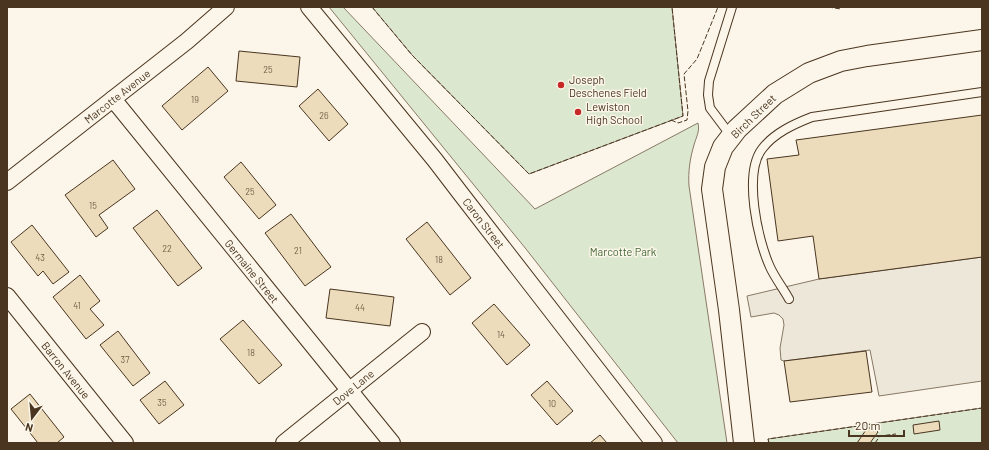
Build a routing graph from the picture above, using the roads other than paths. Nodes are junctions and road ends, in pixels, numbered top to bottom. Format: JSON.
{"nodes":[{"id":1,"x":226,"y":7,"type":"edge"},
{"id":2,"x":309,"y":7,"type":"edge"},
{"id":3,"x":732,"y":7,"type":"edge"},
{"id":4,"x":982,"y":40,"type":"edge"},
{"id":5,"x":982,"y":92,"type":"edge"},
{"id":6,"x":113,"y":99,"type":"junction"},
{"id":7,"x":731,"y":136,"type":"junction"},
{"id":8,"x":7,"y":182,"type":"edge"},
{"id":9,"x":7,"y":296,"type":"edge"},
{"id":10,"x":789,"y":299,"type":"dead end"},
{"id":11,"x":422,"y":332,"type":"dead end"},
{"id":12,"x":349,"y":391,"type":"junction"},
{"id":13,"x":125,"y":443,"type":"edge"},
{"id":14,"x":284,"y":443,"type":"edge"},
{"id":15,"x":392,"y":443,"type":"edge"},
{"id":16,"x":654,"y":443,"type":"edge"},
{"id":17,"x":744,"y":443,"type":"edge"}],
"edges":[{"from":1,"to":6,"type":"street","name":"Marcotte Avenue"},
{"from":2,"to":16,"type":"street","name":"Caron Street"},
{"from":3,"to":7,"type":"lane"},
{"from":4,"to":7,"type":"street","name":"Birch Street"},
{"from":5,"to":10,"type":"lane"},
{"from":6,"to":8,"type":"street","name":"Marcotte Avenue"},
{"from":6,"to":12,"type":"street","name":"Germaine Street"},
{"from":7,"to":17,"type":"street","name":"Birch Street"},
{"from":9,"to":13,"type":"street","name":"Barron Avenue"},
{"from":11,"to":12,"type":"street","name":"Dove Lane"},
{"from":12,"to":14,"type":"street","name":"Dove Lane"},
{"from":12,"to":15,"type":"street","name":"Germaine Street"}]}
